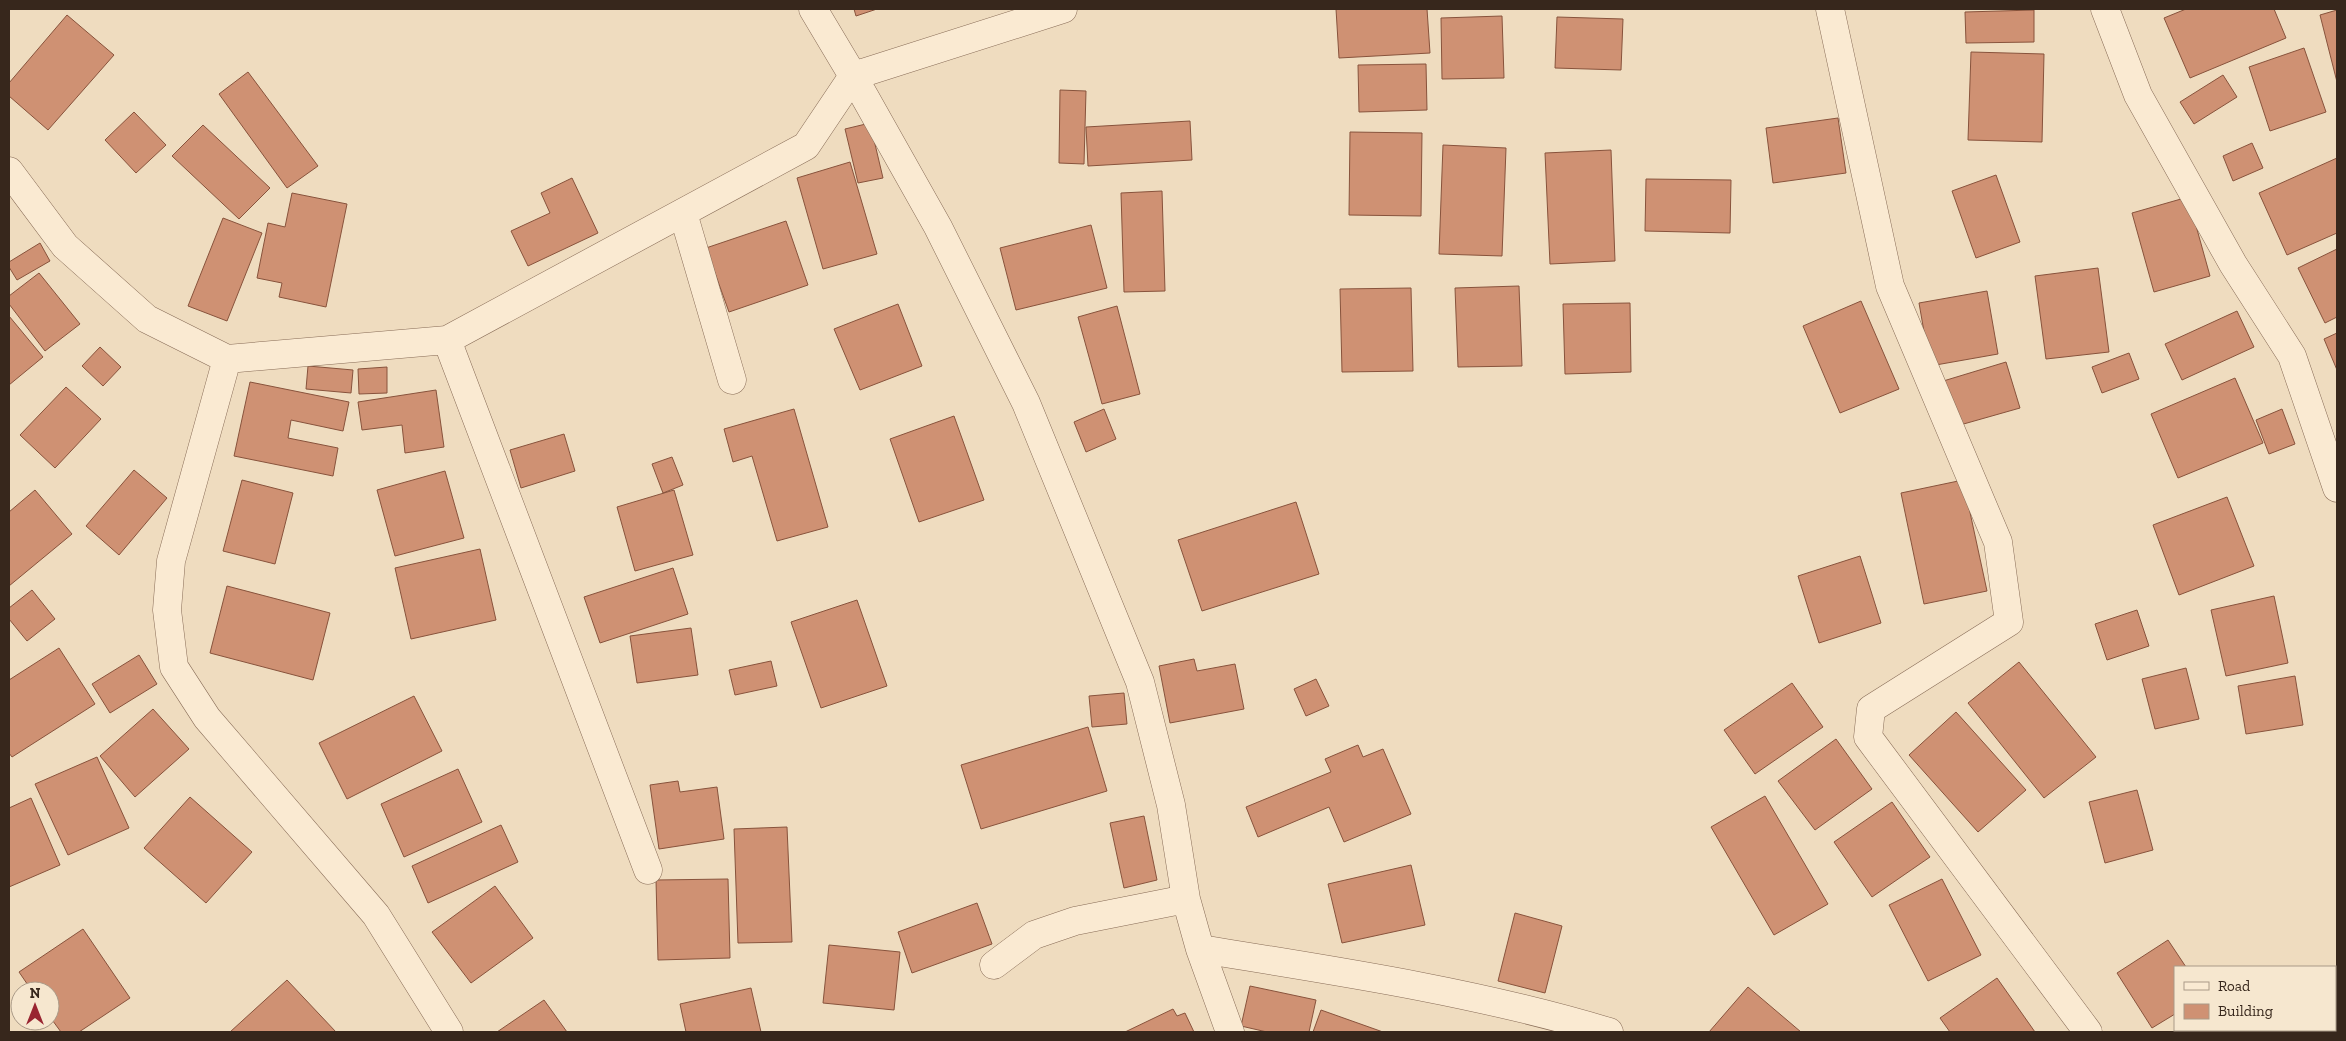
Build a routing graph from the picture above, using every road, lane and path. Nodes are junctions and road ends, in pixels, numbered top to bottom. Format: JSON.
{"nodes":[{"id":1,"x":813,"y":9,"type":"edge"},
{"id":2,"x":1063,"y":9,"type":"edge"},
{"id":3,"x":1830,"y":9,"type":"edge"},
{"id":4,"x":2105,"y":9,"type":"edge"},
{"id":5,"x":853,"y":76,"type":"junction"},
{"id":6,"x":9,"y":172,"type":"edge"},
{"id":7,"x":683,"y":213,"type":"junction"},
{"id":8,"x":446,"y":340,"type":"junction"},
{"id":9,"x":227,"y":359,"type":"junction"},
{"id":10,"x":732,"y":380,"type":"dead end"},
{"id":11,"x":2337,"y":488,"type":"edge"},
{"id":12,"x":648,"y":870,"type":"dead end"},
{"id":13,"x":1186,"y":899,"type":"junction"},
{"id":14,"x":1200,"y":949,"type":"junction"},
{"id":15,"x":994,"y":965,"type":"dead end"},
{"id":16,"x":449,"y":1032,"type":"edge"},
{"id":17,"x":1230,"y":1032,"type":"edge"},
{"id":18,"x":1609,"y":1032,"type":"edge"},
{"id":19,"x":2088,"y":1032,"type":"edge"}],
"edges":[{"from":1,"to":5,"type":"street"},
{"from":2,"to":5,"type":"street"},
{"from":3,"to":19,"type":"street"},
{"from":4,"to":11,"type":"street"},
{"from":5,"to":7,"type":"street"},
{"from":5,"to":13,"type":"street"},
{"from":6,"to":9,"type":"street"},
{"from":7,"to":8,"type":"street"},
{"from":7,"to":10,"type":"street"},
{"from":8,"to":9,"type":"street"},
{"from":8,"to":12,"type":"street"},
{"from":9,"to":16,"type":"street"},
{"from":13,"to":14,"type":"street"},
{"from":13,"to":15,"type":"street"},
{"from":14,"to":17,"type":"street"},
{"from":14,"to":18,"type":"street"}]}
